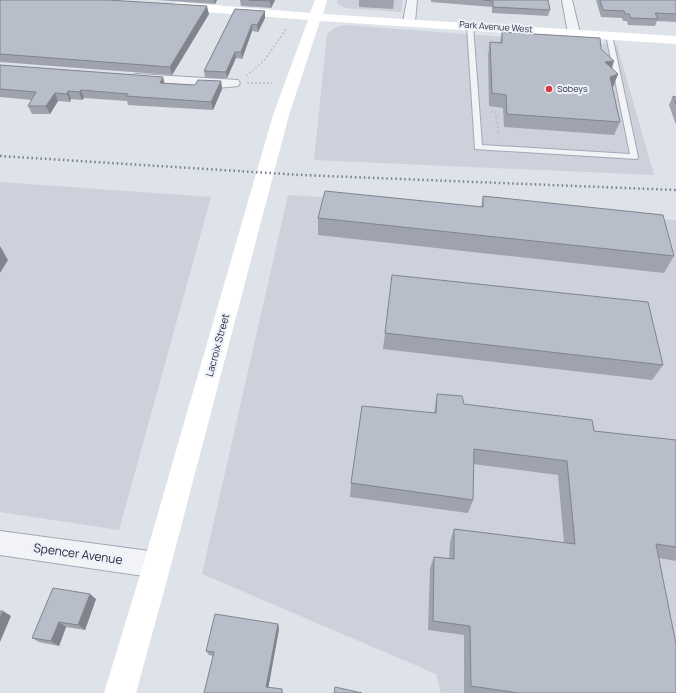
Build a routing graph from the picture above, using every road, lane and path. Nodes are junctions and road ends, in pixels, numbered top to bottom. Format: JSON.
{"nodes":[{"id":1,"x":321,"y":0,"type":"edge"},
{"id":2,"x":412,"y":0,"type":"edge"},
{"id":3,"x":567,"y":0,"type":"edge"},
{"id":4,"x":166,"y":5,"type":"edge"},
{"id":5,"x":316,"y":17,"type":"junction"},
{"id":6,"x":409,"y":22,"type":"junction"},
{"id":7,"x":288,"y":26,"type":"dead end"},
{"id":8,"x":470,"y":26,"type":"junction"},
{"id":9,"x":574,"y":32,"type":"junction"},
{"id":10,"x":609,"y":35,"type":"junction"},
{"id":11,"x":676,"y":40,"type":"edge"},
{"id":12,"x":127,"y":77,"type":"edge"},
{"id":13,"x":233,"y":83,"type":"joint"},
{"id":14,"x":258,"y":83,"type":"dead end"},
{"id":15,"x":272,"y":83,"type":"dead end"},
{"id":16,"x":0,"y":543,"type":"edge"},
{"id":17,"x":157,"y":565,"type":"junction"},
{"id":18,"x":120,"y":693,"type":"edge"}],
"edges":[{"from":1,"to":5,"type":"main road","name":"Lacroix Street"},
{"from":2,"to":6,"type":"street"},
{"from":3,"to":9,"type":"street"},
{"from":4,"to":5,"type":"main road","name":"Park Avenue West"},
{"from":5,"to":6,"type":"main road","name":"Park Avenue West"},
{"from":5,"to":17,"type":"main road","name":"Lacroix Street"},
{"from":6,"to":8,"type":"main road","name":"Park Avenue West"},
{"from":7,"to":13,"type":"path"},
{"from":8,"to":9,"type":"main road","name":"Park Avenue West"},
{"from":8,"to":10,"type":"lane"},
{"from":9,"to":10,"type":"main road","name":"Park Avenue West"},
{"from":10,"to":11,"type":"main road","name":"Park Avenue West"},
{"from":12,"to":13,"type":"street"},
{"from":14,"to":15,"type":"path"},
{"from":16,"to":17,"type":"street","name":"Spencer Avenue"},
{"from":17,"to":18,"type":"main road","name":"Lacroix Street"}]}
